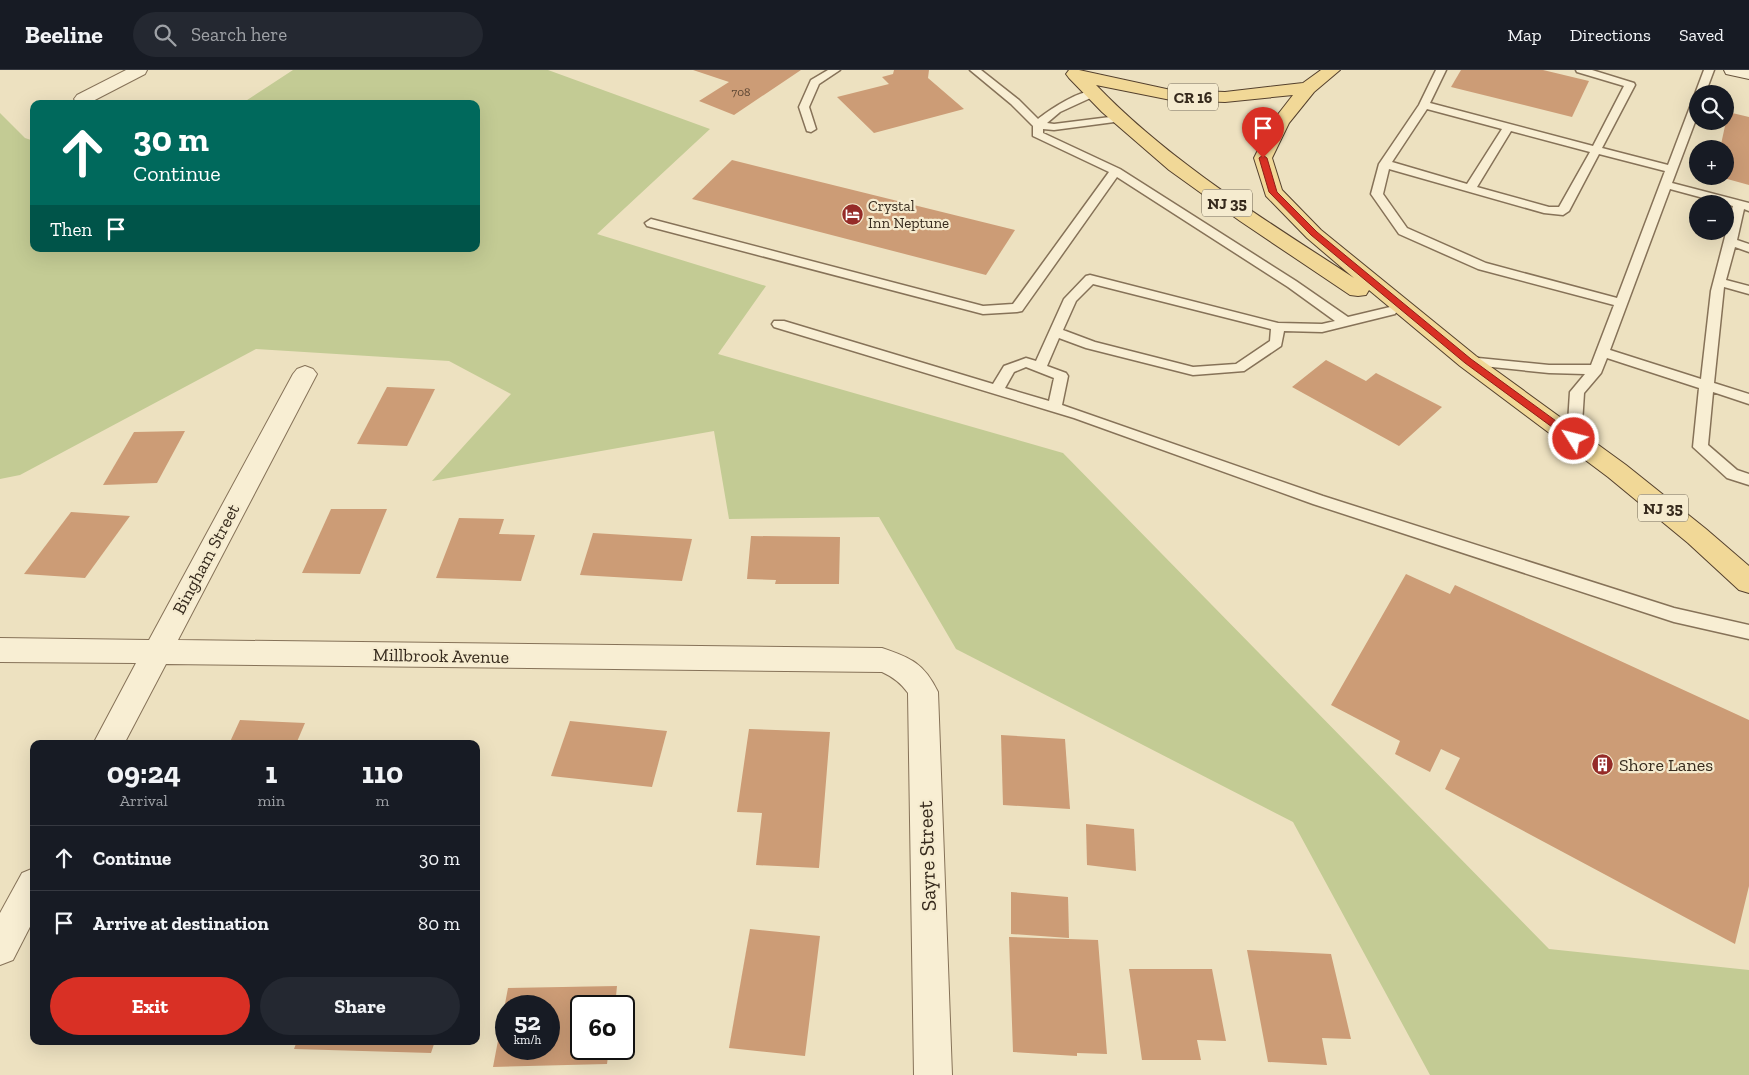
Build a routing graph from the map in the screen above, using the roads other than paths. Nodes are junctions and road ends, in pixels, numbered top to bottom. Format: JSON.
{"nodes":[{"id":1,"x":139,"y":70,"type":"edge"},
{"id":2,"x":835,"y":70,"type":"edge"},
{"id":3,"x":975,"y":70,"type":"edge"},
{"id":4,"x":1332,"y":70,"type":"edge"},
{"id":5,"x":1441,"y":70,"type":"edge"},
{"id":6,"x":1581,"y":70,"type":"edge"},
{"id":7,"x":1709,"y":70,"type":"edge"},
{"id":8,"x":1732,"y":70,"type":"edge"},
{"id":9,"x":1074,"y":73,"type":"edge"},
{"id":10,"x":1749,"y":74,"type":"edge"},
{"id":11,"x":1703,"y":85,"type":"edge"},
{"id":12,"x":1308,"y":88,"type":"junction"},
{"id":13,"x":1093,"y":93,"type":"junction"},
{"id":14,"x":82,"y":100,"type":"dead end"},
{"id":15,"x":1424,"y":105,"type":"junction"},
{"id":16,"x":1118,"y":119,"type":"junction"},
{"id":17,"x":1689,"y":123,"type":"edge"},
{"id":18,"x":1038,"y":126,"type":"junction"},
{"id":19,"x":1508,"y":127,"type":"junction"},
{"id":20,"x":811,"y":129,"type":"dead end"},
{"id":21,"x":1596,"y":150,"type":"junction"},
{"id":22,"x":1385,"y":164,"type":"junction"},
{"id":23,"x":1671,"y":169,"type":"junction"},
{"id":24,"x":1116,"y":171,"type":"junction"},
{"id":25,"x":1666,"y":185,"type":"junction"},
{"id":26,"x":1470,"y":189,"type":"junction"},
{"id":27,"x":1744,"y":206,"type":"edge"},
{"id":28,"x":651,"y":223,"type":"dead end"},
{"id":29,"x":1730,"y":242,"type":"junction"},
{"id":30,"x":1749,"y":248,"type":"edge"},
{"id":31,"x":1720,"y":282,"type":"junction"},
{"id":32,"x":1749,"y":290,"type":"edge"},
{"id":33,"x":1621,"y":303,"type":"junction"},
{"id":34,"x":1390,"y":311,"type":"junction"},
{"id":35,"x":1346,"y":322,"type":"junction"},
{"id":36,"x":779,"y":324,"type":"dead end"},
{"id":37,"x":1278,"y":327,"type":"junction"},
{"id":38,"x":1056,"y":332,"type":"junction"},
{"id":39,"x":1603,"y":352,"type":"junction"},
{"id":40,"x":1468,"y":361,"type":"junction"},
{"id":41,"x":1040,"y":368,"type":"junction"},
{"id":42,"x":1596,"y":370,"type":"junction"},
{"id":43,"x":305,"y":374,"type":"dead end"},
{"id":44,"x":1708,"y":386,"type":"junction"},
{"id":45,"x":997,"y":390,"type":"junction"},
{"id":46,"x":1749,"y":400,"type":"edge"},
{"id":47,"x":1055,"y":407,"type":"junction"},
{"id":48,"x":1574,"y":439,"type":"junction"},
{"id":49,"x":1749,"y":480,"type":"edge"},
{"id":50,"x":1749,"y":582,"type":"edge"},
{"id":51,"x":1749,"y":632,"type":"edge"},
{"id":52,"x":0,"y":650,"type":"edge"},
{"id":53,"x":156,"y":653,"type":"junction"},
{"id":54,"x":882,"y":660,"type":"joint"},
{"id":55,"x":110,"y":740,"type":"edge"},
{"id":56,"x":30,"y":892,"type":"edge"},
{"id":57,"x":0,"y":948,"type":"edge"},
{"id":58,"x":933,"y":1075,"type":"edge"}],
"edges":[{"from":1,"to":14,"type":"street"},
{"from":2,"to":20,"type":"lane"},
{"from":3,"to":18,"type":"lane"},
{"from":4,"to":12,"type":"main road","number":"NJ 35"},
{"from":5,"to":15,"type":"lane"},
{"from":6,"to":21,"type":"lane"},
{"from":7,"to":11,"type":"lane"},
{"from":8,"to":10,"type":"street"},
{"from":9,"to":12,"type":"main road","number":"CR 16"},
{"from":9,"to":13,"type":"main road","number":"NJ 35"},
{"from":12,"to":40,"type":"main road","number":"NJ 35"},
{"from":13,"to":16,"type":"main road","number":"NJ 35"},
{"from":13,"to":18,"type":"lane"},
{"from":15,"to":19,"type":"lane"},
{"from":15,"to":22,"type":"lane"},
{"from":16,"to":18,"type":"lane"},
{"from":16,"to":34,"type":"main road","number":"NJ 35"},
{"from":17,"to":23,"type":"lane"},
{"from":18,"to":24,"type":"lane"},
{"from":19,"to":21,"type":"lane"},
{"from":19,"to":26,"type":"lane"},
{"from":21,"to":23,"type":"lane"},
{"from":21,"to":26,"type":"lane"},
{"from":22,"to":26,"type":"lane"},
{"from":22,"to":33,"type":"lane"},
{"from":23,"to":25,"type":"lane"},
{"from":24,"to":28,"type":"lane"},
{"from":24,"to":35,"type":"lane"},
{"from":25,"to":27,"type":"lane"},
{"from":25,"to":33,"type":"lane"},
{"from":27,"to":29,"type":"lane"},
{"from":29,"to":30,"type":"lane"},
{"from":29,"to":31,"type":"lane"},
{"from":31,"to":32,"type":"lane"},
{"from":31,"to":44,"type":"lane"},
{"from":33,"to":39,"type":"lane"},
{"from":34,"to":35,"type":"lane"},
{"from":34,"to":40,"type":"main road","number":"NJ 35"},
{"from":35,"to":37,"type":"lane"},
{"from":36,"to":45,"type":"lane"},
{"from":37,"to":38,"type":"lane"},
{"from":37,"to":38,"type":"lane"},
{"from":38,"to":41,"type":"lane"},
{"from":39,"to":42,"type":"lane"},
{"from":39,"to":44,"type":"lane"},
{"from":40,"to":42,"type":"lane"},
{"from":40,"to":48,"type":"main road","number":"NJ 35"},
{"from":41,"to":45,"type":"lane"},
{"from":41,"to":47,"type":"lane"},
{"from":42,"to":48,"type":"lane"},
{"from":43,"to":53,"type":"street","name":"Bingham Street"},
{"from":44,"to":46,"type":"lane"},
{"from":44,"to":49,"type":"lane"},
{"from":45,"to":47,"type":"lane"},
{"from":47,"to":51,"type":"lane"},
{"from":48,"to":50,"type":"main road","number":"NJ 35"},
{"from":52,"to":53,"type":"street","name":"Millbrook Avenue"},
{"from":53,"to":54,"type":"street","name":"Millbrook Avenue"},
{"from":53,"to":55,"type":"street","name":"Bingham Street"},
{"from":54,"to":58,"type":"street","name":"Sayre Street"},
{"from":56,"to":57,"type":"street"}]}
